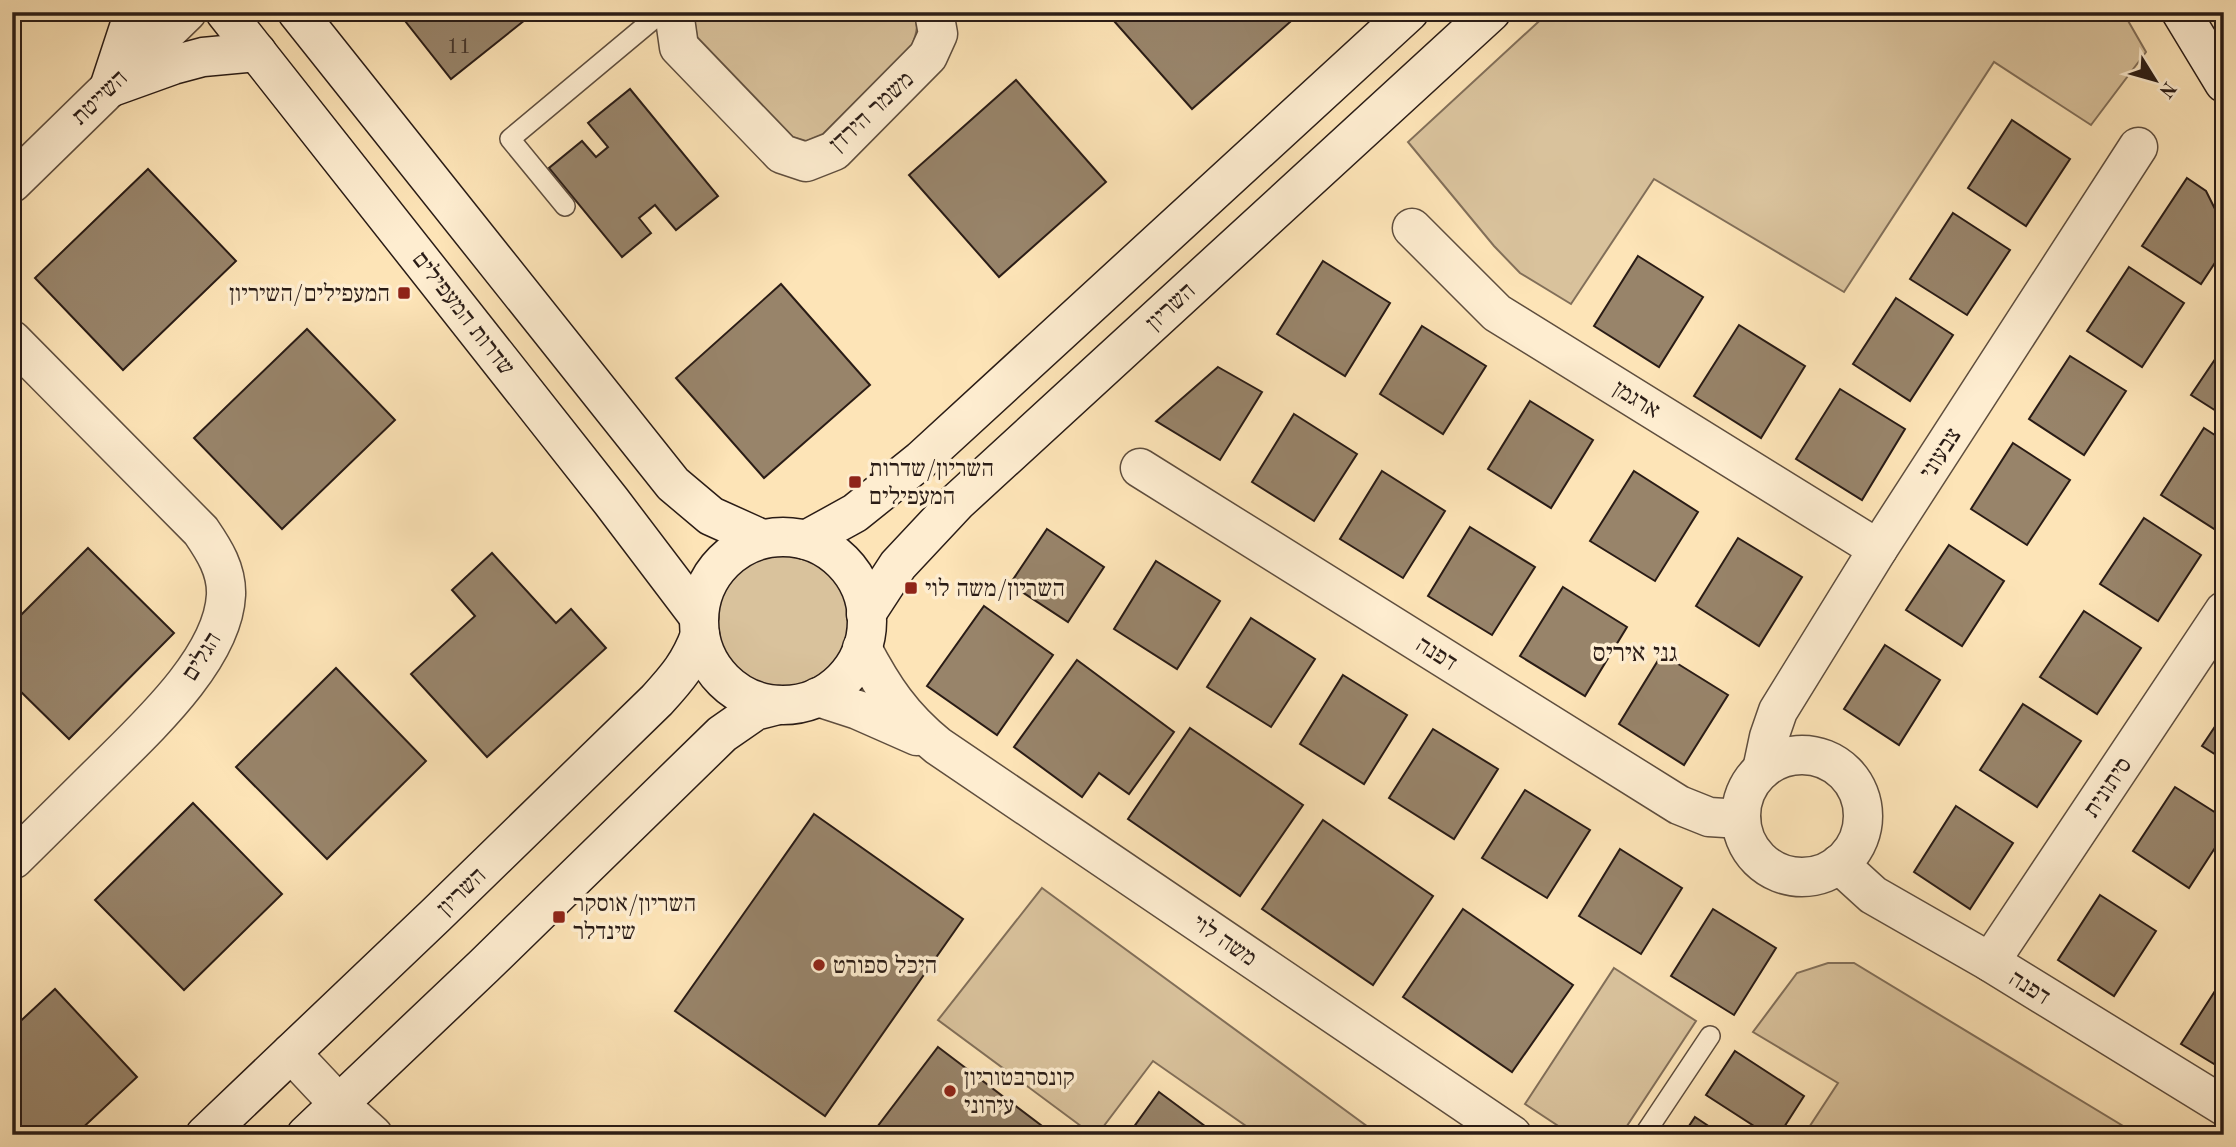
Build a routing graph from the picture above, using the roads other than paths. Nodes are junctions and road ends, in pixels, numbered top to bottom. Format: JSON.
{"nodes":[{"id":1,"x":134,"y":12,"type":"edge"},
{"id":2,"x":187,"y":12,"type":"edge"},
{"id":3,"x":225,"y":12,"type":"edge"},
{"id":4,"x":297,"y":12,"type":"edge"},
{"id":5,"x":662,"y":12,"type":"edge"},
{"id":6,"x":674,"y":12,"type":"edge"},
{"id":7,"x":934,"y":12,"type":"edge"},
{"id":8,"x":1409,"y":12,"type":"edge"},
{"id":9,"x":1491,"y":12,"type":"edge"},
{"id":10,"x":2181,"y":12,"type":"edge"},
{"id":11,"x":257,"y":52,"type":"junction"},
{"id":12,"x":2224,"y":83,"type":"edge"},
{"id":13,"x":109,"y":88,"type":"junction"},
{"id":14,"x":2138,"y":147,"type":"dead end"},
{"id":15,"x":12,"y":183,"type":"edge"},
{"id":16,"x":565,"y":206,"type":"dead end"},
{"id":17,"x":1412,"y":228,"type":"dead end"},
{"id":18,"x":12,"y":340,"type":"edge"},
{"id":19,"x":1140,"y":468,"type":"dead end"},
{"id":20,"x":762,"y":540,"type":"junction"},
{"id":21,"x":806,"y":540,"type":"junction"},
{"id":22,"x":1878,"y":549,"type":"junction"},
{"id":23,"x":2224,"y":611,"type":"edge"},
{"id":24,"x":700,"y":626,"type":"junction"},
{"id":25,"x":864,"y":631,"type":"junction"},
{"id":26,"x":818,"y":697,"type":"junction"},
{"id":27,"x":778,"y":705,"type":"junction"},
{"id":28,"x":938,"y":746,"type":"junction"},
{"id":29,"x":1762,"y":770,"type":"junction"},
{"id":30,"x":1741,"y":818,"type":"junction"},
{"id":31,"x":12,"y":858,"type":"edge"},
{"id":32,"x":1839,"y":864,"type":"junction"},
{"id":33,"x":1990,"y":962,"type":"junction"},
{"id":34,"x":1710,"y":1036,"type":"dead end"},
{"id":35,"x":291,"y":1053,"type":"junction"},
{"id":36,"x":339,"y":1104,"type":"junction"},
{"id":37,"x":2224,"y":1106,"type":"edge"},
{"id":38,"x":205,"y":1135,"type":"edge"},
{"id":39,"x":306,"y":1135,"type":"edge"},
{"id":40,"x":373,"y":1135,"type":"edge"},
{"id":41,"x":1512,"y":1135,"type":"edge"},
{"id":42,"x":1644,"y":1135,"type":"edge"}],
"edges":[{"from":1,"to":13,"type":"street"},
{"from":2,"to":13,"type":"street","name":"השייטת"},
{"from":3,"to":11,"type":"street","name":"שדרות המעפילים"},
{"from":4,"to":20,"type":"street"},
{"from":5,"to":16,"type":"lane"},
{"from":6,"to":7,"type":"street","name":"משמר הירדן"},
{"from":8,"to":21,"type":"street"},
{"from":9,"to":25,"type":"street","name":"השריון"},
{"from":10,"to":12,"type":"street"},
{"from":11,"to":13,"type":"street"},
{"from":11,"to":24,"type":"street","name":"שדרות המעפילים"},
{"from":13,"to":15,"type":"street","name":"השייטת"},
{"from":14,"to":22,"type":"street","name":"צבעוני"},
{"from":17,"to":22,"type":"street","name":"ארגמן"},
{"from":18,"to":31,"type":"street","name":"הגלים"},
{"from":19,"to":30,"type":"street","name":"דפנה"},
{"from":20,"to":21,"type":"street"},
{"from":20,"to":24,"type":"street"},
{"from":21,"to":25,"type":"street"},
{"from":22,"to":29,"type":"street","name":"צבעוני"},
{"from":23,"to":33,"type":"street","name":"סיתונית"},
{"from":24,"to":27,"type":"street"},
{"from":24,"to":35,"type":"street","name":"השריון"},
{"from":25,"to":26,"type":"street"},
{"from":25,"to":28,"type":"street","name":"משה לוי"},
{"from":26,"to":27,"type":"street"},
{"from":26,"to":28,"type":"street","name":"משה לוי"},
{"from":27,"to":36,"type":"street"},
{"from":28,"to":41,"type":"street","name":"משה לוי"},
{"from":29,"to":30,"type":"street"},
{"from":29,"to":32,"type":"street"},
{"from":30,"to":32,"type":"street"},
{"from":32,"to":33,"type":"street","name":"דפנה"},
{"from":33,"to":37,"type":"street","name":"דפנה"},
{"from":34,"to":42,"type":"lane"},
{"from":35,"to":36,"type":"street"},
{"from":35,"to":38,"type":"street","name":"השריון"},
{"from":36,"to":39,"type":"street"},
{"from":36,"to":40,"type":"street"}]}
